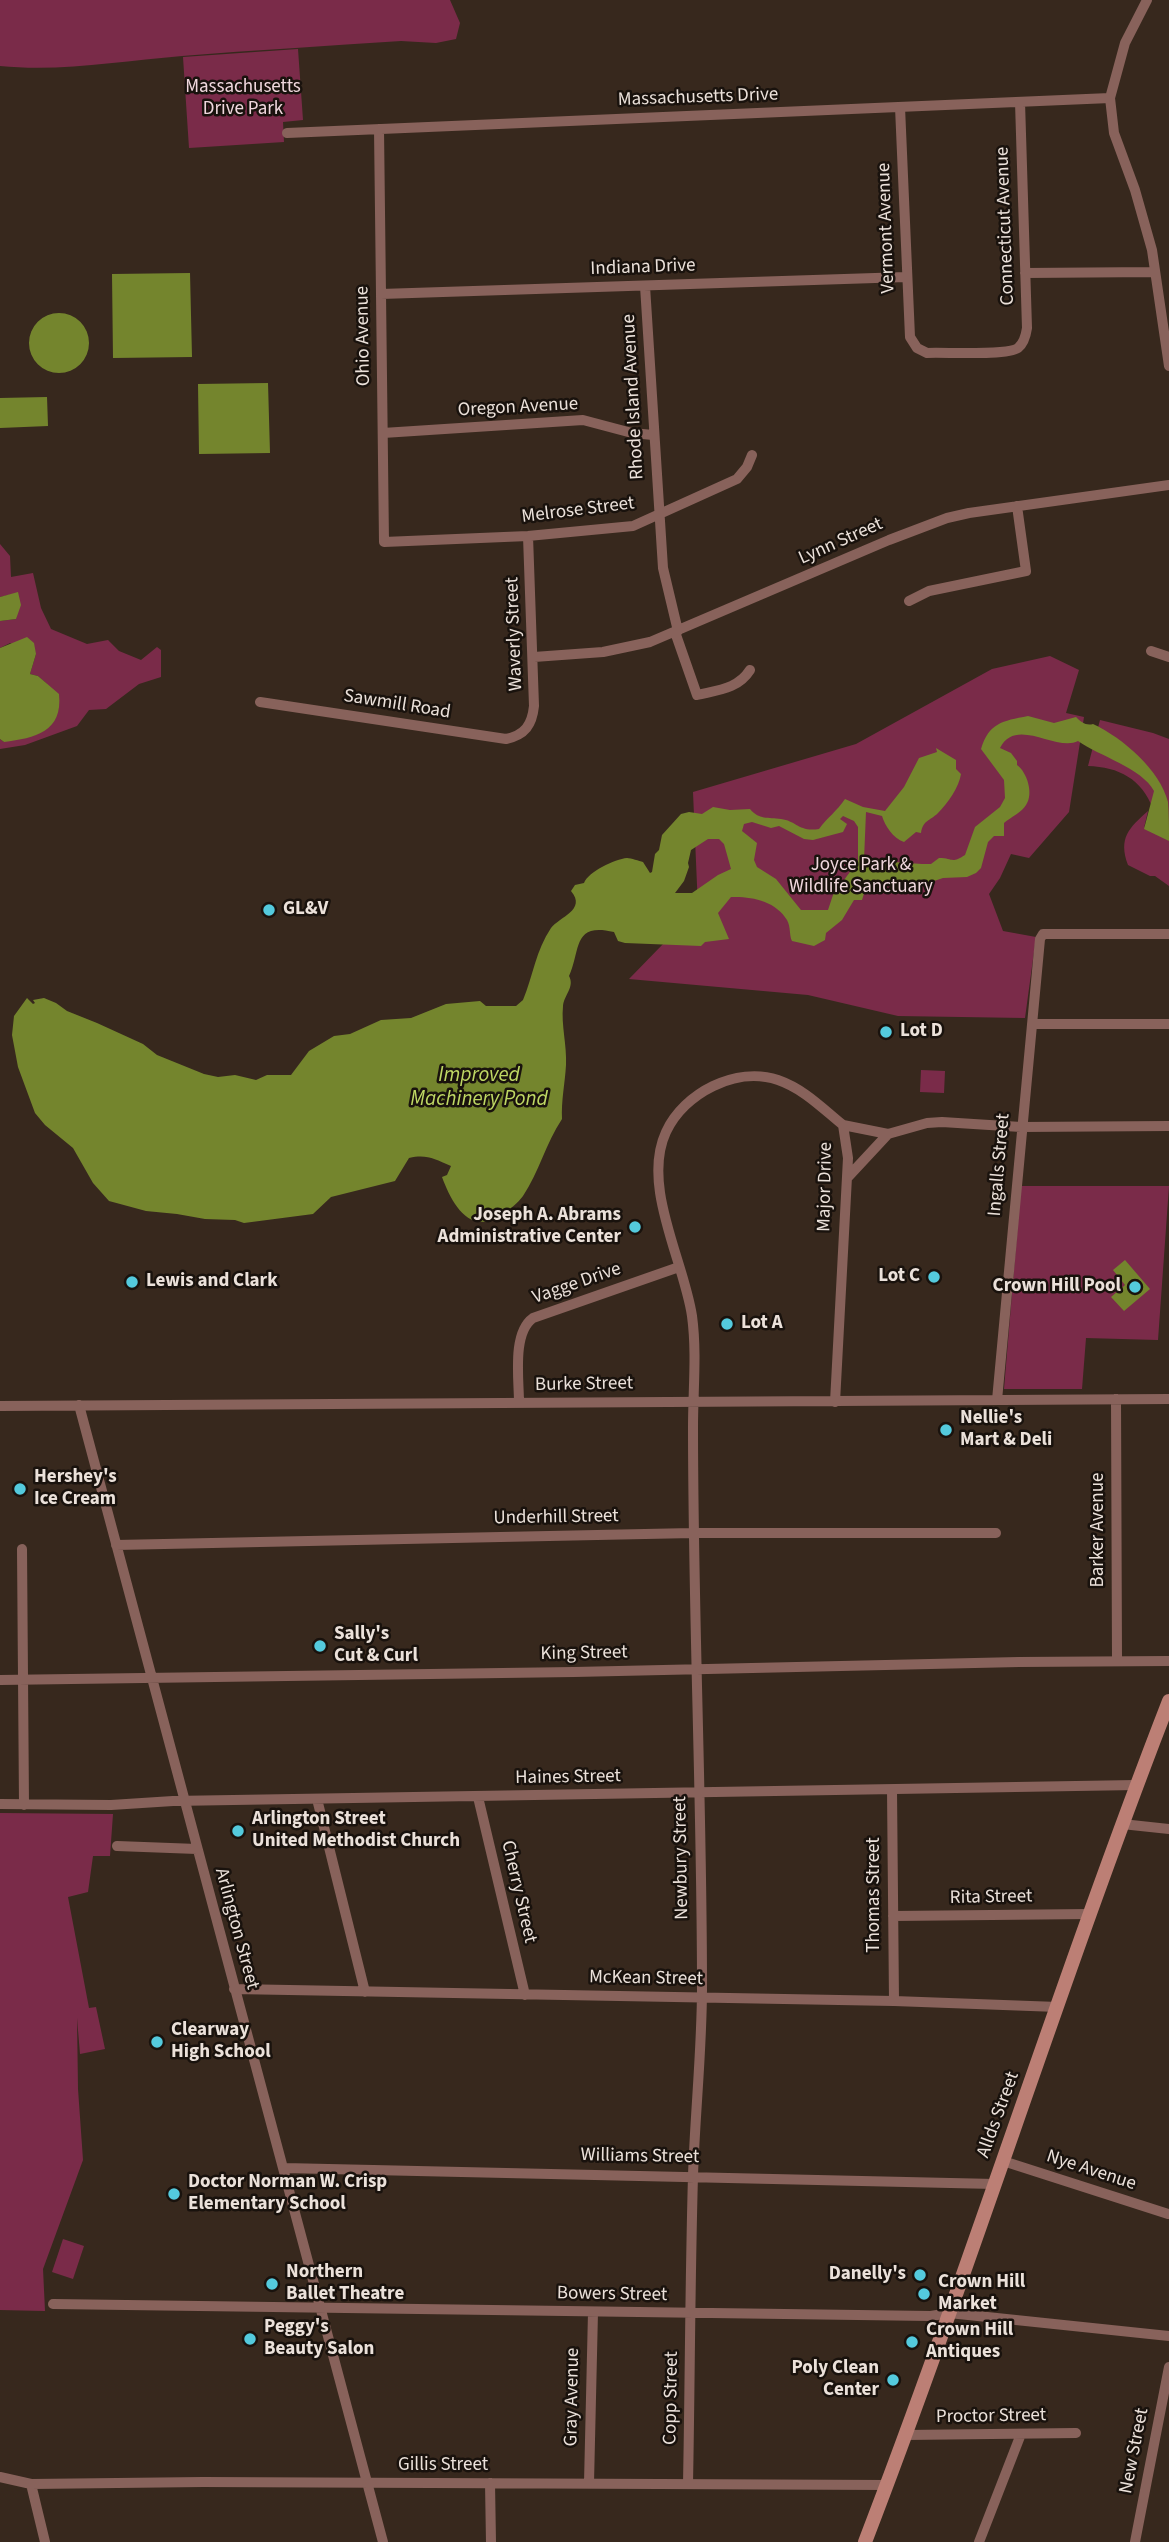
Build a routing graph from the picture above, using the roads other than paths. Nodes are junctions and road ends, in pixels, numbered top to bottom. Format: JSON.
{"nodes":[{"id":1,"x":1147,"y":0,"type":"edge"},
{"id":2,"x":1110,"y":98,"type":"junction"},
{"id":3,"x":1020,"y":102,"type":"junction"},
{"id":4,"x":900,"y":107,"type":"junction"},
{"id":5,"x":379,"y":129,"type":"junction"},
{"id":6,"x":287,"y":133,"type":"dead end"},
{"id":7,"x":1025,"y":273,"type":"junction"},
{"id":8,"x":906,"y":277,"type":"junction"},
{"id":9,"x":1156,"y":277,"type":"junction"},
{"id":10,"x":1169,"y":283,"type":"edge"},
{"id":11,"x":645,"y":286,"type":"junction"},
{"id":12,"x":381,"y":294,"type":"junction"},
{"id":13,"x":915,"y":345,"type":"joint"},
{"id":14,"x":1169,"y":366,"type":"edge"},
{"id":15,"x":383,"y":433,"type":"junction"},
{"id":16,"x":653,"y":435,"type":"junction"},
{"id":17,"x":752,"y":455,"type":"dead end"},
{"id":18,"x":1169,"y":485,"type":"edge"},
{"id":19,"x":1017,"y":506,"type":"junction"},
{"id":20,"x":658,"y":515,"type":"junction"},
{"id":21,"x":528,"y":536,"type":"junction"},
{"id":22,"x":384,"y":542,"type":"joint"},
{"id":23,"x":909,"y":601,"type":"dead end"},
{"id":24,"x":677,"y":631,"type":"junction"},
{"id":25,"x":1151,"y":651,"type":"dead end"},
{"id":26,"x":534,"y":657,"type":"junction"},
{"id":27,"x":1169,"y":657,"type":"edge"},
{"id":28,"x":750,"y":670,"type":"dead end"},
{"id":29,"x":260,"y":702,"type":"dead end"},
{"id":30,"x":526,"y":730,"type":"joint"},
{"id":31,"x":1169,"y":934,"type":"edge"},
{"id":32,"x":1032,"y":1024,"type":"junction"},
{"id":33,"x":1169,"y":1024,"type":"edge"},
{"id":34,"x":843,"y":1125,"type":"junction"},
{"id":35,"x":1169,"y":1126,"type":"edge"},
{"id":36,"x":1021,"y":1127,"type":"junction"},
{"id":37,"x":888,"y":1134,"type":"junction"},
{"id":38,"x":848,"y":1177,"type":"junction"},
{"id":39,"x":679,"y":1267,"type":"junction"},
{"id":40,"x":1116,"y":1399,"type":"junction"},
{"id":41,"x":1169,"y":1399,"type":"edge"},
{"id":42,"x":997,"y":1400,"type":"junction"},
{"id":43,"x":693,"y":1402,"type":"junction"},
{"id":44,"x":835,"y":1402,"type":"junction"},
{"id":45,"x":519,"y":1403,"type":"junction"},
{"id":46,"x":79,"y":1405,"type":"junction"},
{"id":47,"x":0,"y":1406,"type":"edge"},
{"id":48,"x":693,"y":1533,"type":"junction"},
{"id":49,"x":996,"y":1533,"type":"dead end"},
{"id":50,"x":116,"y":1545,"type":"junction"},
{"id":51,"x":22,"y":1549,"type":"dead end"},
{"id":52,"x":1117,"y":1660,"type":"junction"},
{"id":53,"x":1169,"y":1661,"type":"edge"},
{"id":54,"x":697,"y":1668,"type":"junction"},
{"id":55,"x":151,"y":1677,"type":"junction"},
{"id":56,"x":22,"y":1679,"type":"junction"},
{"id":57,"x":0,"y":1680,"type":"edge"},
{"id":58,"x":1169,"y":1701,"type":"edge"},
{"id":59,"x":1136,"y":1785,"type":"junction"},
{"id":60,"x":891,"y":1790,"type":"junction"},
{"id":61,"x":698,"y":1793,"type":"junction"},
{"id":62,"x":478,"y":1797,"type":"junction"},
{"id":63,"x":317,"y":1799,"type":"junction"},
{"id":64,"x":185,"y":1801,"type":"junction"},
{"id":65,"x":0,"y":1804,"type":"edge"},
{"id":66,"x":24,"y":1805,"type":"junction"},
{"id":67,"x":1122,"y":1824,"type":"junction"},
{"id":68,"x":1169,"y":1829,"type":"edge"},
{"id":69,"x":117,"y":1846,"type":"dead end"},
{"id":70,"x":197,"y":1849,"type":"junction"},
{"id":71,"x":1090,"y":1914,"type":"junction"},
{"id":72,"x":893,"y":1916,"type":"junction"},
{"id":73,"x":234,"y":1989,"type":"junction"},
{"id":74,"x":365,"y":1992,"type":"junction"},
{"id":75,"x":525,"y":1995,"type":"junction"},
{"id":76,"x":702,"y":1998,"type":"junction"},
{"id":77,"x":894,"y":2001,"type":"junction"},
{"id":78,"x":1058,"y":2007,"type":"junction"},
{"id":79,"x":1003,"y":2161,"type":"junction"},
{"id":80,"x":284,"y":2168,"type":"junction"},
{"id":81,"x":694,"y":2176,"type":"junction"},
{"id":82,"x":995,"y":2184,"type":"junction"},
{"id":83,"x":1168,"y":2214,"type":"edge"},
{"id":84,"x":53,"y":2304,"type":"dead end"},
{"id":85,"x":320,"y":2308,"type":"junction"},
{"id":86,"x":593,"y":2312,"type":"junction"},
{"id":87,"x":690,"y":2313,"type":"junction"},
{"id":88,"x":949,"y":2313,"type":"junction"},
{"id":89,"x":1169,"y":2336,"type":"edge"},
{"id":90,"x":1169,"y":2367,"type":"edge"},
{"id":91,"x":1076,"y":2433,"type":"dead end"},
{"id":92,"x":1021,"y":2434,"type":"junction"},
{"id":93,"x":906,"y":2435,"type":"junction"},
{"id":94,"x":0,"y":2477,"type":"edge"},
{"id":95,"x":367,"y":2483,"type":"junction"},
{"id":96,"x":490,"y":2483,"type":"junction"},
{"id":97,"x":589,"y":2483,"type":"junction"},
{"id":98,"x":31,"y":2484,"type":"junction"},
{"id":99,"x":688,"y":2484,"type":"junction"},
{"id":100,"x":887,"y":2485,"type":"junction"},
{"id":101,"x":45,"y":2542,"type":"edge"},
{"id":102,"x":383,"y":2542,"type":"edge"},
{"id":103,"x":491,"y":2542,"type":"edge"},
{"id":104,"x":865,"y":2542,"type":"edge"},
{"id":105,"x":979,"y":2542,"type":"edge"},
{"id":106,"x":1135,"y":2542,"type":"edge"}],
"edges":[{"from":1,"to":2,"type":"street"},
{"from":2,"to":3,"type":"street","name":"Massachusetts Drive"},
{"from":2,"to":9,"type":"street"},
{"from":3,"to":4,"type":"street","name":"Massachusetts Drive"},
{"from":3,"to":7,"type":"street","name":"Connecticut Avenue"},
{"from":4,"to":5,"type":"street","name":"Massachusetts Drive"},
{"from":4,"to":8,"type":"street","name":"Vermont Avenue"},
{"from":5,"to":6,"type":"street","name":"Massachusetts Drive"},
{"from":5,"to":12,"type":"street","name":"Ohio Avenue"},
{"from":7,"to":9,"type":"street"},
{"from":7,"to":13,"type":"street","name":"Connecticut Avenue"},
{"from":8,"to":11,"type":"street","name":"Indiana Drive"},
{"from":8,"to":13,"type":"street","name":"Vermont Avenue"},
{"from":9,"to":10,"type":"street"},
{"from":9,"to":14,"type":"street"},
{"from":11,"to":12,"type":"street","name":"Indiana Drive"},
{"from":11,"to":16,"type":"street","name":"Rhode Island Avenue"},
{"from":12,"to":15,"type":"street","name":"Ohio Avenue"},
{"from":15,"to":16,"type":"street","name":"Oregon Avenue"},
{"from":15,"to":22,"type":"street","name":"Ohio Avenue"},
{"from":16,"to":20,"type":"street","name":"Rhode Island Avenue"},
{"from":17,"to":20,"type":"street","name":"Melrose Street"},
{"from":18,"to":19,"type":"street","name":"Lynn Street"},
{"from":19,"to":23,"type":"street"},
{"from":19,"to":24,"type":"street","name":"Lynn Street"},
{"from":20,"to":21,"type":"street","name":"Melrose Street"},
{"from":20,"to":24,"type":"street","name":"Rhode Island Avenue"},
{"from":21,"to":22,"type":"street","name":"Melrose Street"},
{"from":21,"to":26,"type":"street","name":"Waverly Street"},
{"from":24,"to":26,"type":"street","name":"Lynn Street"},
{"from":24,"to":28,"type":"street","name":"Rhode Island Avenue"},
{"from":25,"to":27,"type":"street"},
{"from":26,"to":30,"type":"street","name":"Waverly Street"},
{"from":29,"to":30,"type":"street","name":"Sawmill Road"},
{"from":31,"to":32,"type":"street","name":"Ingalls Street"},
{"from":32,"to":33,"type":"street"},
{"from":32,"to":36,"type":"street","name":"Ingalls Street"},
{"from":34,"to":37,"type":"street"},
{"from":34,"to":38,"type":"street","name":"Major Drive"},
{"from":34,"to":39,"type":"street","name":"Major Drive"},
{"from":35,"to":36,"type":"street"},
{"from":36,"to":37,"type":"street"},
{"from":36,"to":42,"type":"street","name":"Ingalls Street"},
{"from":37,"to":38,"type":"street"},
{"from":38,"to":44,"type":"street","name":"Major Drive"},
{"from":39,"to":43,"type":"street","name":"Major Drive"},
{"from":39,"to":45,"type":"street","name":"Vagge Drive"},
{"from":40,"to":41,"type":"street","name":"Burke Street"},
{"from":40,"to":42,"type":"street","name":"Burke Street"},
{"from":40,"to":52,"type":"street","name":"Barker Avenue"},
{"from":42,"to":44,"type":"street","name":"Burke Street"},
{"from":43,"to":44,"type":"street","name":"Burke Street"},
{"from":43,"to":45,"type":"street","name":"Burke Street"},
{"from":43,"to":48,"type":"street","name":"Newbury Street"},
{"from":45,"to":46,"type":"street","name":"Burke Street"},
{"from":46,"to":47,"type":"street","name":"Burke Street"},
{"from":46,"to":50,"type":"street","name":"Arlington Street"},
{"from":48,"to":49,"type":"street","name":"Underhill Street"},
{"from":48,"to":50,"type":"street","name":"Underhill Street"},
{"from":48,"to":54,"type":"street","name":"Newbury Street"},
{"from":50,"to":55,"type":"street","name":"Arlington Street"},
{"from":51,"to":56,"type":"street"},
{"from":52,"to":53,"type":"street","name":"King Street"},
{"from":52,"to":54,"type":"street","name":"King Street"},
{"from":54,"to":55,"type":"street","name":"King Street"},
{"from":54,"to":61,"type":"street","name":"Newbury Street"},
{"from":55,"to":56,"type":"street","name":"King Street"},
{"from":55,"to":64,"type":"street","name":"Arlington Street"},
{"from":56,"to":57,"type":"street","name":"King Street"},
{"from":56,"to":66,"type":"street"},
{"from":58,"to":59,"type":"street","name":"Allds Street"},
{"from":59,"to":60,"type":"street","name":"Haines Street"},
{"from":59,"to":67,"type":"street","name":"Allds Street"},
{"from":60,"to":61,"type":"street","name":"Haines Street"},
{"from":60,"to":72,"type":"street","name":"Thomas Street"},
{"from":61,"to":62,"type":"street","name":"Haines Street"},
{"from":61,"to":76,"type":"street","name":"Newbury Street"},
{"from":62,"to":63,"type":"street","name":"Haines Street"},
{"from":62,"to":75,"type":"street","name":"Cherry Street"},
{"from":63,"to":64,"type":"street","name":"Haines Street"},
{"from":63,"to":74,"type":"street"},
{"from":64,"to":66,"type":"street","name":"Haines Street"},
{"from":64,"to":70,"type":"street","name":"Arlington Street"},
{"from":65,"to":66,"type":"street","name":"Haines Street"},
{"from":67,"to":68,"type":"street"},
{"from":67,"to":71,"type":"street","name":"Allds Street"},
{"from":69,"to":70,"type":"street"},
{"from":70,"to":73,"type":"street","name":"Arlington Street"},
{"from":71,"to":72,"type":"street","name":"Rita Street"},
{"from":71,"to":78,"type":"street","name":"Allds Street"},
{"from":72,"to":77,"type":"street","name":"Thomas Street"},
{"from":73,"to":74,"type":"street","name":"McKean Street"},
{"from":73,"to":80,"type":"street","name":"Arlington Street"},
{"from":74,"to":75,"type":"street","name":"McKean Street"},
{"from":75,"to":76,"type":"street","name":"McKean Street"},
{"from":76,"to":77,"type":"street","name":"McKean Street"},
{"from":76,"to":81,"type":"street","name":"Newbury Street"},
{"from":77,"to":78,"type":"street","name":"McKean Street"},
{"from":78,"to":79,"type":"street","name":"Allds Street"},
{"from":79,"to":82,"type":"street","name":"Allds Street"},
{"from":79,"to":83,"type":"street","name":"Nye Avenue"},
{"from":80,"to":81,"type":"street","name":"Williams Street"},
{"from":80,"to":85,"type":"street","name":"Arlington Street"},
{"from":81,"to":82,"type":"street","name":"Williams Street"},
{"from":81,"to":87,"type":"street","name":"Newbury Street"},
{"from":82,"to":88,"type":"street","name":"Allds Street"},
{"from":84,"to":85,"type":"street","name":"Bowers Street"},
{"from":85,"to":86,"type":"street","name":"Bowers Street"},
{"from":85,"to":95,"type":"street","name":"Arlington Street"},
{"from":86,"to":87,"type":"street","name":"Bowers Street"},
{"from":86,"to":97,"type":"street","name":"Gray Avenue"},
{"from":87,"to":88,"type":"street","name":"Bowers Street"},
{"from":87,"to":99,"type":"street","name":"Copp Street"},
{"from":88,"to":89,"type":"street","name":"Bowers Street"},
{"from":88,"to":93,"type":"street","name":"Allds Street"},
{"from":90,"to":106,"type":"street","name":"New Street"},
{"from":91,"to":92,"type":"street","name":"Proctor Street"},
{"from":92,"to":93,"type":"street","name":"Proctor Street"},
{"from":92,"to":105,"type":"street"},
{"from":93,"to":100,"type":"street","name":"Allds Street"},
{"from":94,"to":98,"type":"street","name":"Gillis Street"},
{"from":95,"to":96,"type":"street","name":"Gillis Street"},
{"from":95,"to":98,"type":"street","name":"Gillis Street"},
{"from":95,"to":102,"type":"street","name":"Arlington Street"},
{"from":96,"to":97,"type":"street","name":"Gillis Street"},
{"from":96,"to":103,"type":"street"},
{"from":97,"to":99,"type":"street","name":"Gillis Street"},
{"from":98,"to":101,"type":"street"},
{"from":99,"to":100,"type":"street","name":"Gillis Street"},
{"from":100,"to":104,"type":"street","name":"Allds Street"}]}
